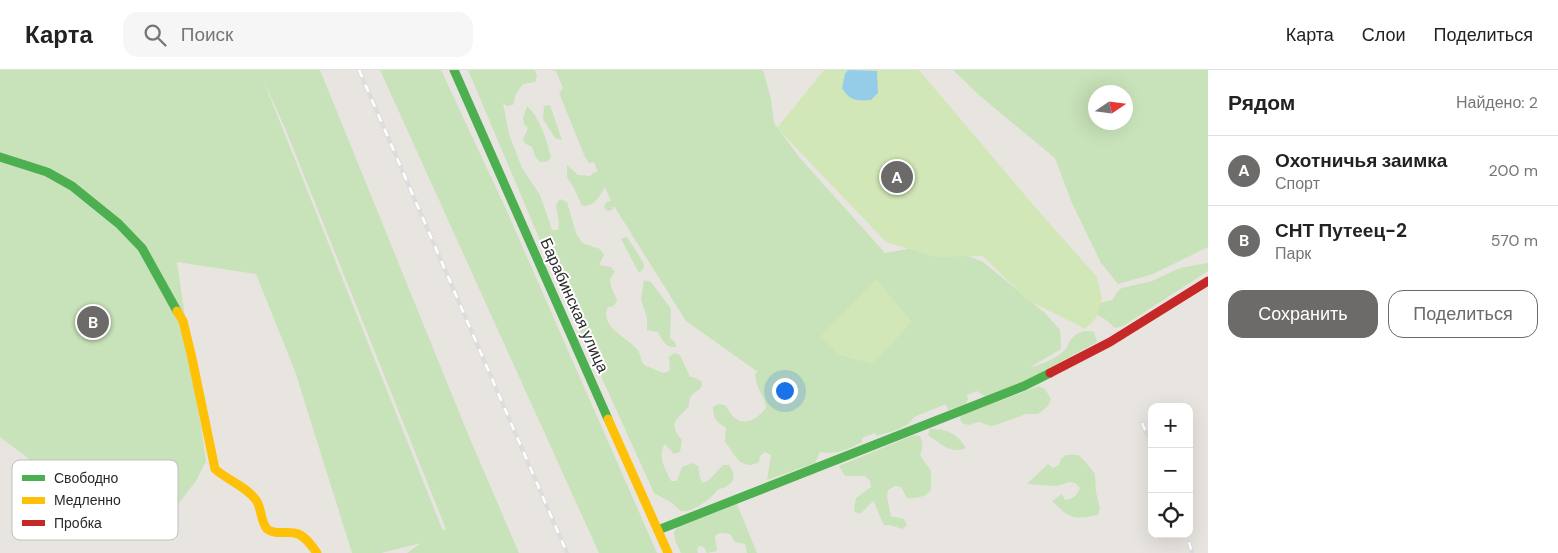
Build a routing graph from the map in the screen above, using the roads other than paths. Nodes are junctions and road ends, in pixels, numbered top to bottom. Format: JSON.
{"nodes":[{"id":1,"x":454,"y":70,"type":"edge"},
{"id":2,"x":0,"y":157,"type":"edge"},
{"id":3,"x":1208,"y":281,"type":"edge"},
{"id":4,"x":658,"y":530,"type":"junction"},
{"id":5,"x":317,"y":553,"type":"edge"},
{"id":6,"x":668,"y":553,"type":"edge"}],
"edges":[{"from":1,"to":4,"type":"street","name":"Барабинская улица"},
{"from":2,"to":5,"type":"street"},
{"from":3,"to":4,"type":"street"},
{"from":4,"to":6,"type":"street","name":"Барабинская улица"}]}
